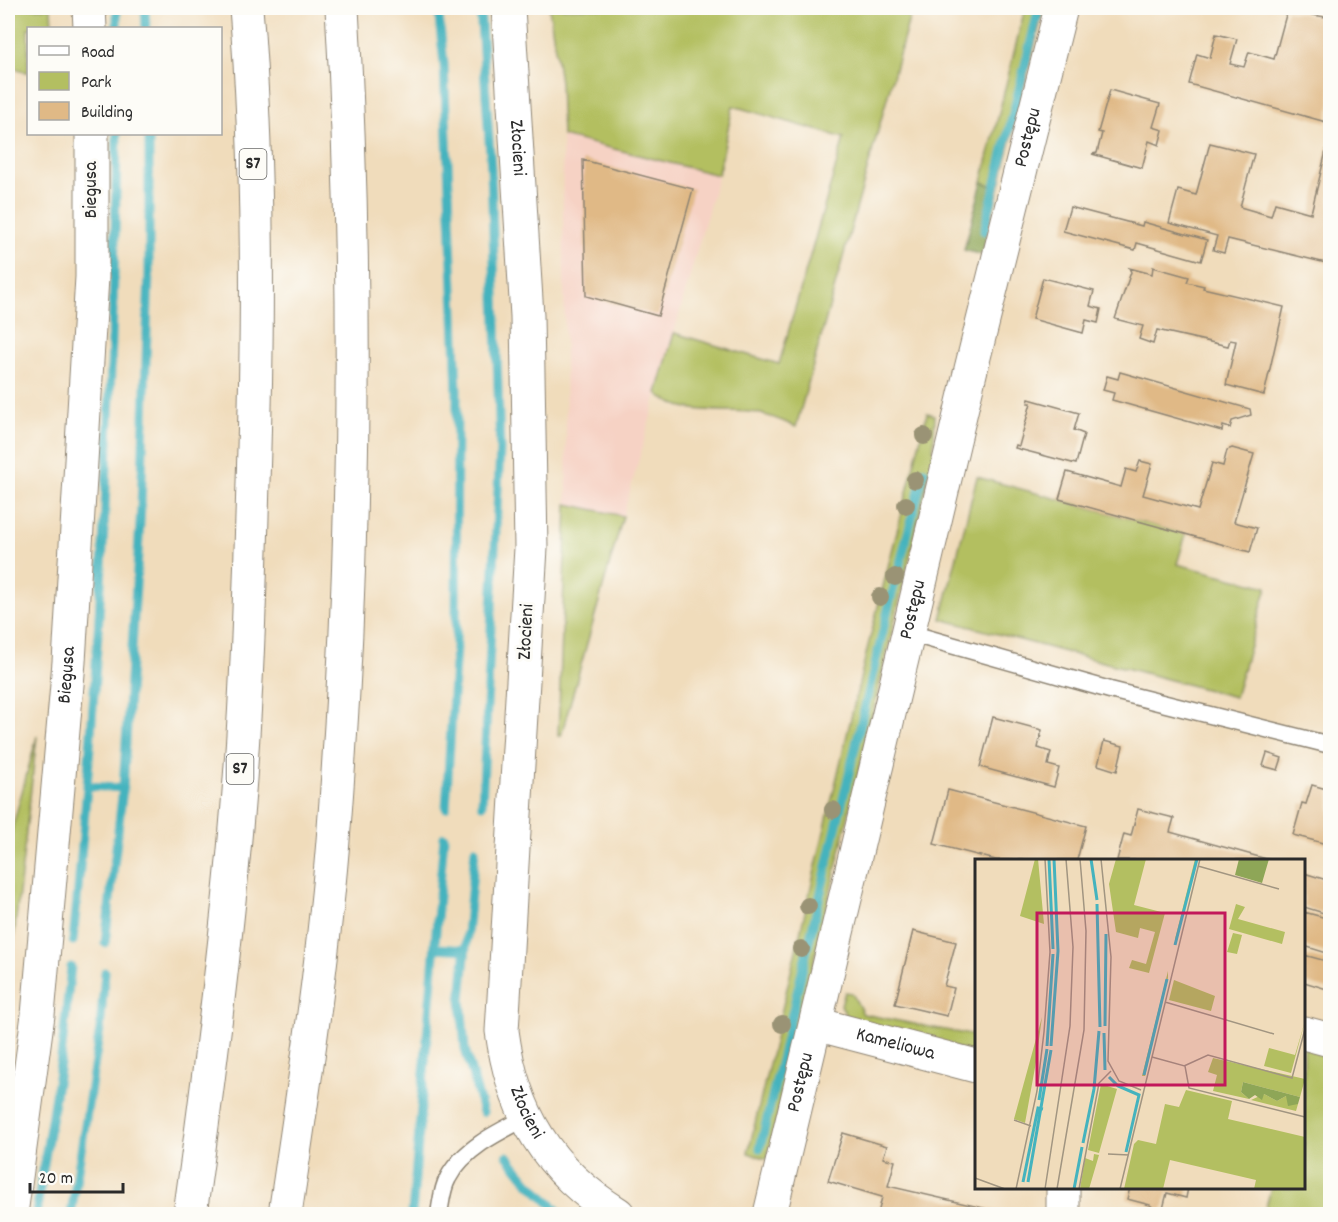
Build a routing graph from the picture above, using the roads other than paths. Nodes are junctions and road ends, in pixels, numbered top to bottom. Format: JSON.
{"nodes":[{"id":1,"x":89,"y":8,"type":"edge"},
{"id":2,"x":246,"y":8,"type":"edge"},
{"id":3,"x":342,"y":8,"type":"edge"},
{"id":4,"x":508,"y":8,"type":"edge"},
{"id":5,"x":1061,"y":8,"type":"edge"},
{"id":6,"x":90,"y":27,"type":"edge"},
{"id":7,"x":92,"y":135,"type":"edge"},
{"id":8,"x":909,"y":633,"type":"junction"},
{"id":9,"x":1330,"y":745,"type":"edge"},
{"id":10,"x":816,"y":1024,"type":"junction"},
{"id":11,"x":1305,"y":1033,"type":"edge"},
{"id":12,"x":1330,"y":1040,"type":"edge"},
{"id":13,"x":975,"y":1066,"type":"edge"},
{"id":14,"x":526,"y":1119,"type":"junction"},
{"id":15,"x":1063,"y":1189,"type":"edge"},
{"id":16,"x":11,"y":1215,"type":"edge"},
{"id":17,"x":190,"y":1215,"type":"edge"},
{"id":18,"x":285,"y":1215,"type":"edge"},
{"id":19,"x":439,"y":1215,"type":"edge"},
{"id":20,"x":618,"y":1215,"type":"edge"},
{"id":21,"x":770,"y":1215,"type":"edge"},
{"id":22,"x":1063,"y":1215,"type":"edge"}],
"edges":[{"from":1,"to":6,"type":"main road"},
{"from":2,"to":17,"type":"main road","number":"S7"},
{"from":3,"to":18,"type":"main road"},
{"from":4,"to":14,"type":"main road","name":"Złocieni"},
{"from":5,"to":8,"type":"main road","name":"Postępu"},
{"from":7,"to":16,"type":"main road","name":"Biegusa"},
{"from":8,"to":9,"type":"lane"},
{"from":8,"to":10,"type":"main road","name":"Postępu"},
{"from":10,"to":13,"type":"main road","name":"Kameliowa"},
{"from":10,"to":21,"type":"main road","name":"Postępu"},
{"from":11,"to":12,"type":"main road"},
{"from":14,"to":19,"type":"lane"},
{"from":14,"to":20,"type":"main road","name":"Złocieni"},
{"from":15,"to":22,"type":"main road"}]}
